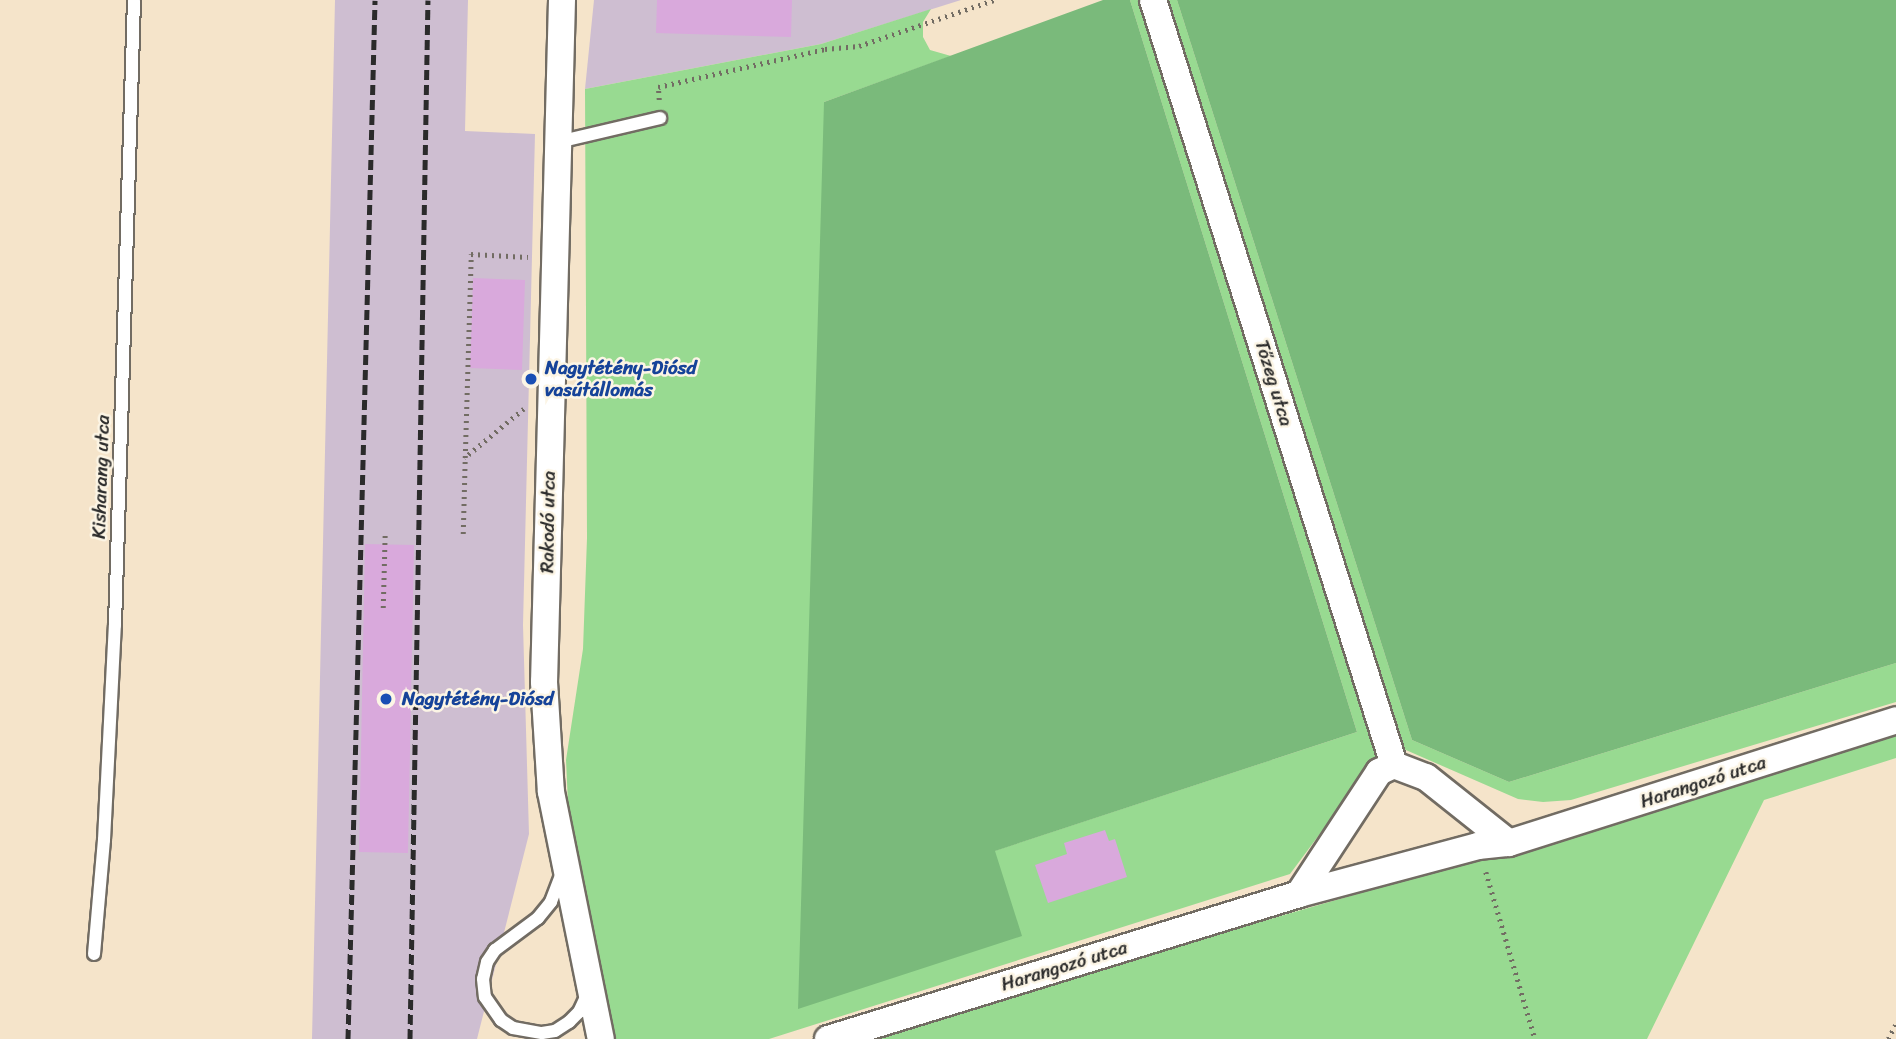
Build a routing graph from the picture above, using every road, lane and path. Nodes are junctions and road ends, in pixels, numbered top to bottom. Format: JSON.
{"nodes":[{"id":1,"x":134,"y":0,"type":"edge"},
{"id":2,"x":562,"y":0,"type":"edge"},
{"id":3,"x":994,"y":0,"type":"edge"},
{"id":4,"x":1153,"y":0,"type":"edge"},
{"id":5,"x":660,"y":118,"type":"joint"},
{"id":6,"x":557,"y":143,"type":"junction"},
{"id":7,"x":554,"y":258,"type":"junction"},
{"id":8,"x":551,"y":386,"type":"junction"},
{"id":9,"x":465,"y":458,"type":"junction"},
{"id":10,"x":385,"y":532,"type":"dead end"},
{"id":11,"x":463,"y":534,"type":"dead end"},
{"id":12,"x":383,"y":608,"type":"dead end"},
{"id":13,"x":1896,"y":720,"type":"edge"},
{"id":14,"x":1394,"y":765,"type":"junction"},
{"id":15,"x":1509,"y":843,"type":"junction"},
{"id":16,"x":1478,"y":846,"type":"junction"},
{"id":17,"x":564,"y":866,"type":"junction"},
{"id":18,"x":1299,"y":894,"type":"junction"},
{"id":19,"x":94,"y":954,"type":"dead end"},
{"id":20,"x":590,"y":984,"type":"junction"},
{"id":21,"x":1896,"y":1024,"type":"edge"},
{"id":22,"x":601,"y":1039,"type":"edge"},
{"id":23,"x":828,"y":1039,"type":"edge"},
{"id":24,"x":1535,"y":1039,"type":"edge"},
{"id":25,"x":1888,"y":1039,"type":"edge"}],
"edges":[{"from":1,"to":19,"type":"lane","name":"Kisharang utca"},
{"from":2,"to":6,"type":"street","name":"Rakodó utca"},
{"from":3,"to":5,"type":"path"},
{"from":4,"to":14,"type":"street","name":"Tőzeg utca"},
{"from":5,"to":6,"type":"lane"},
{"from":6,"to":7,"type":"street","name":"Rakodó utca"},
{"from":7,"to":8,"type":"street","name":"Rakodó utca"},
{"from":7,"to":9,"type":"path"},
{"from":8,"to":9,"type":"path"},
{"from":8,"to":17,"type":"street","name":"Rakodó utca"},
{"from":9,"to":11,"type":"path"},
{"from":10,"to":12,"type":"path"},
{"from":13,"to":15,"type":"street","name":"Harangozó utca"},
{"from":14,"to":15,"type":"street"},
{"from":14,"to":18,"type":"street"},
{"from":15,"to":16,"type":"street","name":"Harangozó utca"},
{"from":16,"to":18,"type":"street","name":"Harangozó utca"},
{"from":16,"to":24,"type":"path"},
{"from":17,"to":20,"type":"street","name":"Rakodó utca"},
{"from":17,"to":20,"type":"lane"},
{"from":18,"to":23,"type":"street","name":"Harangozó utca"},
{"from":20,"to":22,"type":"street","name":"Rakodó utca"},
{"from":21,"to":25,"type":"path"}]}
